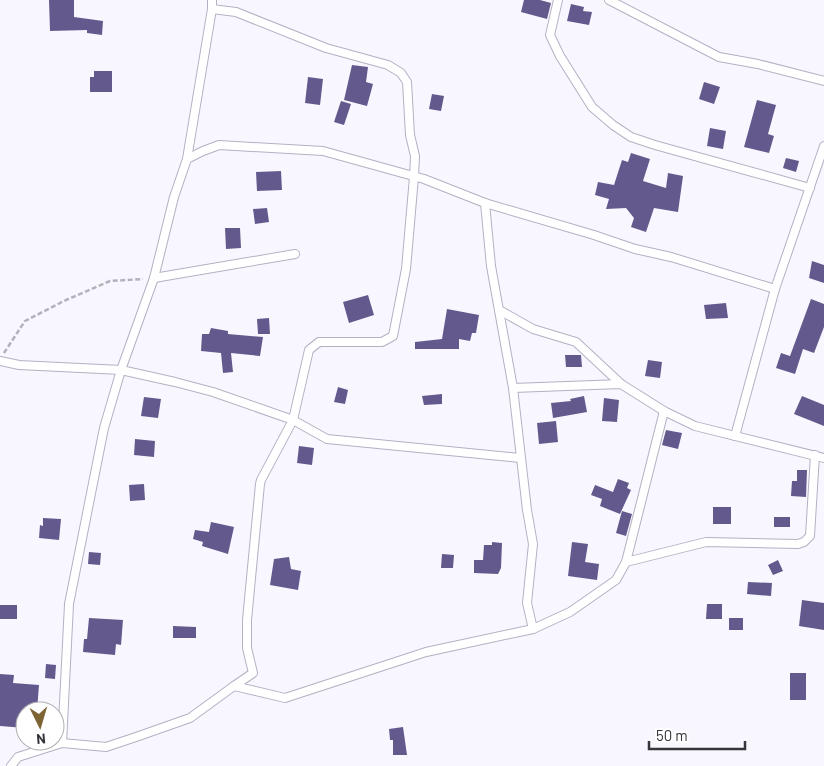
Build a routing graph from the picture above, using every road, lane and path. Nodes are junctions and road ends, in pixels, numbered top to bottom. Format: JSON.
{"nodes":[{"id":1,"x":212,"y":0,"type":"edge"},
{"id":2,"x":558,"y":0,"type":"edge"},
{"id":3,"x":609,"y":0,"type":"edge"},
{"id":4,"x":212,"y":9,"type":"junction"},
{"id":5,"x":824,"y":81,"type":"edge"},
{"id":6,"x":824,"y":146,"type":"edge"},
{"id":7,"x":187,"y":159,"type":"junction"},
{"id":8,"x":414,"y":177,"type":"junction"},
{"id":9,"x":810,"y":188,"type":"junction"},
{"id":10,"x":484,"y":203,"type":"junction"},
{"id":11,"x":295,"y":254,"type":"dead end"},
{"id":12,"x":154,"y":278,"type":"junction"},
{"id":13,"x":775,"y":288,"type":"junction"},
{"id":14,"x":501,"y":312,"type":"junction"},
{"id":15,"x":0,"y":361,"type":"edge"},
{"id":16,"x":121,"y":370,"type":"junction"},
{"id":17,"x":621,"y":384,"type":"junction"},
{"id":18,"x":514,"y":388,"type":"junction"},
{"id":19,"x":664,"y":411,"type":"junction"},
{"id":20,"x":293,"y":420,"type":"junction"},
{"id":21,"x":735,"y":436,"type":"junction"},
{"id":22,"x":815,"y":455,"type":"junction"},
{"id":23,"x":520,"y":458,"type":"junction"},
{"id":24,"x":824,"y":458,"type":"edge"},
{"id":25,"x":626,"y":562,"type":"junction"},
{"id":26,"x":533,"y":629,"type":"junction"},
{"id":27,"x":234,"y":686,"type":"junction"},
{"id":28,"x":64,"y":701,"type":"edge"},
{"id":29,"x":65,"y":743,"type":"edge"},
{"id":30,"x":37,"y":751,"type":"edge"},
{"id":31,"x":11,"y":766,"type":"edge"}],
"edges":[{"from":1,"to":4,"type":"lane"},
{"from":2,"to":9,"type":"lane"},
{"from":3,"to":5,"type":"lane"},
{"from":4,"to":7,"type":"lane"},
{"from":4,"to":8,"type":"lane"},
{"from":6,"to":9,"type":"lane"},
{"from":7,"to":8,"type":"lane"},
{"from":7,"to":12,"type":"lane"},
{"from":8,"to":10,"type":"lane"},
{"from":8,"to":20,"type":"lane"},
{"from":9,"to":13,"type":"lane"},
{"from":10,"to":13,"type":"lane"},
{"from":10,"to":14,"type":"lane"},
{"from":11,"to":12,"type":"lane"},
{"from":12,"to":15,"type":"path"},
{"from":12,"to":16,"type":"lane"},
{"from":13,"to":21,"type":"lane"},
{"from":14,"to":17,"type":"lane"},
{"from":14,"to":18,"type":"lane"},
{"from":15,"to":16,"type":"lane"},
{"from":16,"to":20,"type":"lane"},
{"from":16,"to":28,"type":"lane"},
{"from":17,"to":18,"type":"lane"},
{"from":17,"to":19,"type":"lane"},
{"from":18,"to":23,"type":"lane"},
{"from":19,"to":21,"type":"lane"},
{"from":19,"to":25,"type":"lane"},
{"from":20,"to":23,"type":"lane"},
{"from":20,"to":27,"type":"lane"},
{"from":21,"to":22,"type":"lane"},
{"from":22,"to":24,"type":"lane"},
{"from":22,"to":25,"type":"lane"},
{"from":23,"to":26,"type":"lane"},
{"from":25,"to":26,"type":"lane"},
{"from":26,"to":27,"type":"lane"},
{"from":27,"to":29,"type":"lane"},
{"from":30,"to":31,"type":"lane"}]}
